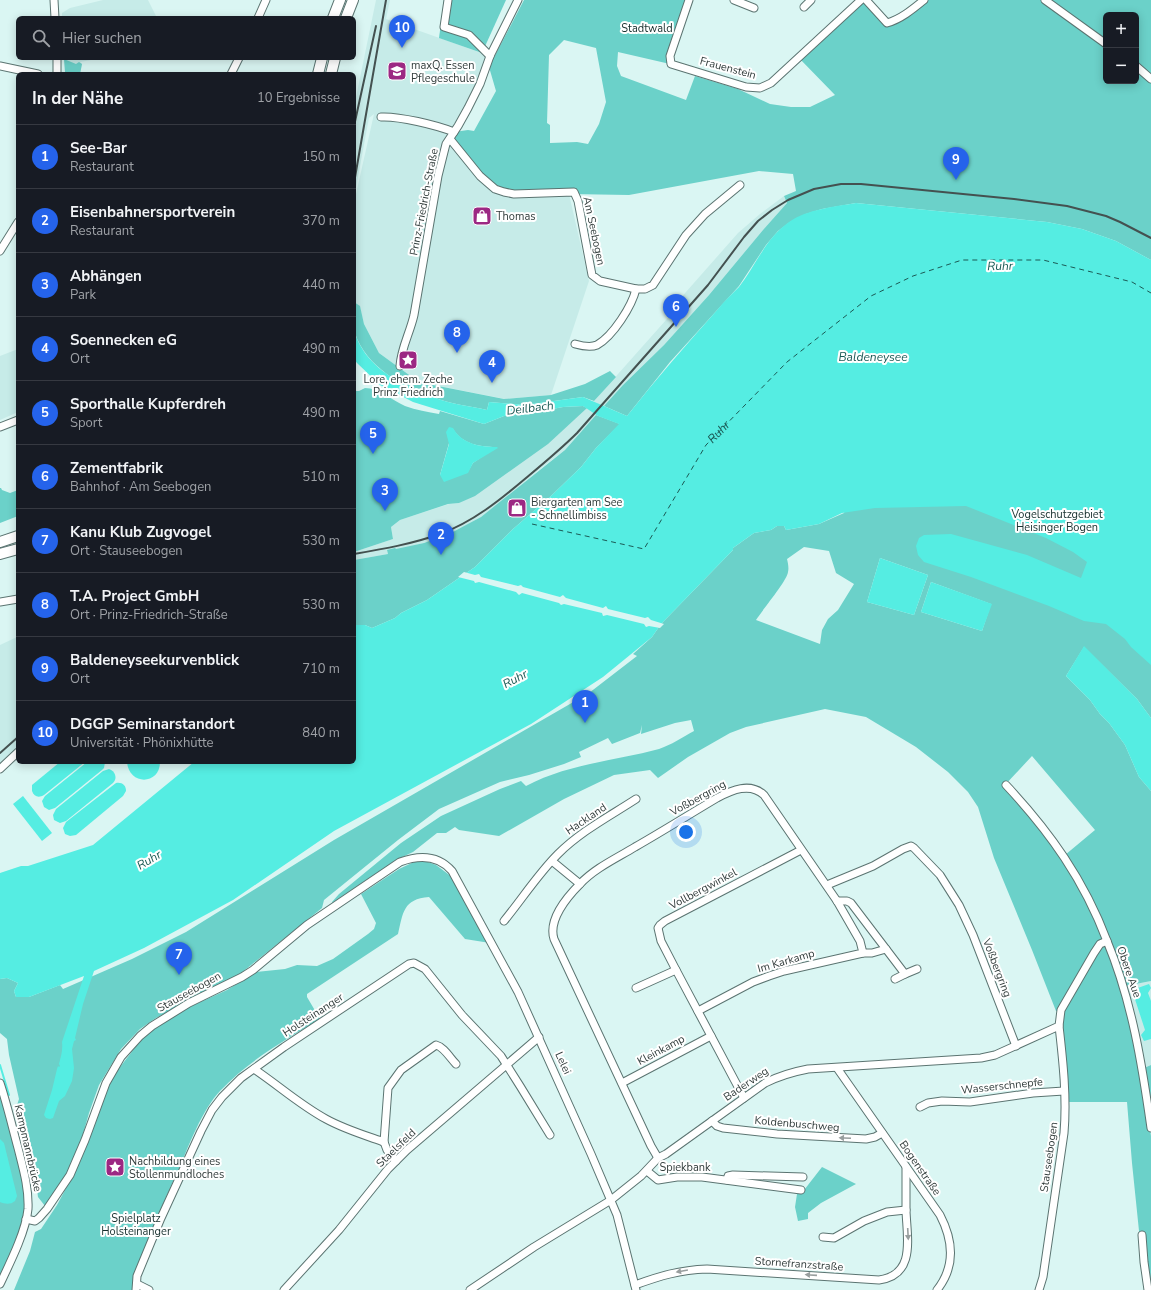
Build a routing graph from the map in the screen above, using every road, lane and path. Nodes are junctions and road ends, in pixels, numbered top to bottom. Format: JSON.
{"nodes":[{"id":1,"x":54,"y":0,"type":"edge"},
{"id":2,"x":266,"y":0,"type":"edge"},
{"id":3,"x":340,"y":0,"type":"edge"},
{"id":4,"x":353,"y":0,"type":"edge"},
{"id":5,"x":448,"y":0,"type":"edge"},
{"id":6,"x":518,"y":0,"type":"edge"},
{"id":7,"x":689,"y":0,"type":"edge"},
{"id":8,"x":734,"y":0,"type":"edge"},
{"id":9,"x":811,"y":0,"type":"edge"},
{"id":10,"x":861,"y":0,"type":"edge"},
{"id":11,"x":866,"y":0,"type":"edge"},
{"id":12,"x":924,"y":0,"type":"edge"},
{"id":13,"x":1045,"y":0,"type":"edge"},
{"id":14,"x":804,"y":7,"type":"dead end"},
{"id":15,"x":754,"y":8,"type":"dead end"},
{"id":16,"x":55,"y":16,"type":"edge"},
{"id":17,"x":259,"y":16,"type":"edge"},
{"id":18,"x":334,"y":16,"type":"edge"},
{"id":19,"x":347,"y":16,"type":"edge"},
{"id":20,"x":1103,"y":42,"type":"edge"},
{"id":21,"x":490,"y":56,"type":"junction"},
{"id":22,"x":57,"y":60,"type":"edge"},
{"id":23,"x":238,"y":60,"type":"edge"},
{"id":24,"x":322,"y":60,"type":"edge"},
{"id":25,"x":334,"y":60,"type":"edge"},
{"id":26,"x":0,"y":66,"type":"edge"},
{"id":27,"x":1139,"y":69,"type":"edge"},
{"id":28,"x":28,"y":72,"type":"edge"},
{"id":29,"x":57,"y":72,"type":"edge"},
{"id":30,"x":232,"y":72,"type":"edge"},
{"id":31,"x":318,"y":72,"type":"edge"},
{"id":32,"x":331,"y":72,"type":"edge"},
{"id":33,"x":1151,"y":79,"type":"edge"},
{"id":34,"x":381,"y":117,"type":"dead end"},
{"id":35,"x":454,"y":132,"type":"junction"},
{"id":36,"x":450,"y":139,"type":"junction"},
{"id":37,"x":740,"y":185,"type":"dead end"},
{"id":38,"x":574,"y":192,"type":"joint"},
{"id":39,"x":16,"y":225,"type":"edge"},
{"id":40,"x":0,"y":251,"type":"edge"},
{"id":41,"x":636,"y":289,"type":"junction"},
{"id":42,"x":575,"y":344,"type":"dead end"},
{"id":43,"x":400,"y":366,"type":"dead end"},
{"id":44,"x":16,"y":421,"type":"edge"},
{"id":45,"x":0,"y":427,"type":"edge"},
{"id":46,"x":16,"y":537,"type":"edge"},
{"id":47,"x":0,"y":542,"type":"edge"},
{"id":48,"x":16,"y":550,"type":"edge"},
{"id":49,"x":0,"y":554,"type":"edge"},
{"id":50,"x":16,"y":599,"type":"edge"},
{"id":51,"x":0,"y":602,"type":"edge"},
{"id":52,"x":16,"y":754,"type":"edge"},
{"id":53,"x":0,"y":769,"type":"edge"},
{"id":54,"x":1006,"y":785,"type":"dead end"},
{"id":55,"x":636,"y":799,"type":"dead end"},
{"id":56,"x":801,"y":850,"type":"junction"},
{"id":57,"x":438,"y":860,"type":"joint"},
{"id":58,"x":552,"y":861,"type":"junction"},
{"id":59,"x":580,"y":884,"type":"junction"},
{"id":60,"x":827,"y":885,"type":"junction"},
{"id":61,"x":837,"y":901,"type":"junction"},
{"id":62,"x":504,"y":921,"type":"dead end"},
{"id":63,"x":1107,"y":941,"type":"junction"},
{"id":64,"x":886,"y":949,"type":"junction"},
{"id":65,"x":863,"y":953,"type":"junction"},
{"id":66,"x":917,"y":969,"type":"dead end"},
{"id":67,"x":676,"y":970,"type":"junction"},
{"id":68,"x":905,"y":974,"type":"junction"},
{"id":69,"x":895,"y":979,"type":"dead end"},
{"id":70,"x":636,"y":988,"type":"dead end"},
{"id":71,"x":698,"y":1011,"type":"junction"},
{"id":72,"x":1059,"y":1026,"type":"junction"},
{"id":73,"x":711,"y":1036,"type":"junction"},
{"id":74,"x":539,"y":1037,"type":"junction"},
{"id":75,"x":1016,"y":1046,"type":"junction"},
{"id":76,"x":456,"y":1064,"type":"dead end"},
{"id":77,"x":507,"y":1065,"type":"junction"},
{"id":78,"x":837,"y":1068,"type":"junction"},
{"id":79,"x":254,"y":1069,"type":"junction"},
{"id":80,"x":0,"y":1083,"type":"edge"},
{"id":81,"x":622,"y":1083,"type":"junction"},
{"id":82,"x":1064,"y":1091,"type":"junction"},
{"id":83,"x":744,"y":1098,"type":"junction"},
{"id":84,"x":920,"y":1107,"type":"dead end"},
{"id":85,"x":712,"y":1121,"type":"junction"},
{"id":86,"x":1151,"y":1128,"type":"edge"},
{"id":87,"x":882,"y":1133,"type":"junction"},
{"id":88,"x":550,"y":1135,"type":"dead end"},
{"id":89,"x":384,"y":1142,"type":"junction"},
{"id":90,"x":658,"y":1158,"type":"junction"},
{"id":91,"x":396,"y":1161,"type":"junction"},
{"id":92,"x":906,"y":1167,"type":"junction"},
{"id":93,"x":647,"y":1171,"type":"junction"},
{"id":94,"x":803,"y":1177,"type":"dead end"},
{"id":95,"x":727,"y":1180,"type":"junction"},
{"id":96,"x":801,"y":1190,"type":"dead end"},
{"id":97,"x":611,"y":1200,"type":"junction"},
{"id":98,"x":906,"y":1210,"type":"junction"},
{"id":99,"x":26,"y":1219,"type":"junction"},
{"id":100,"x":1142,"y":1235,"type":"dead end"},
{"id":101,"x":823,"y":1237,"type":"dead end"},
{"id":102,"x":0,"y":1284,"type":"edge"},
{"id":103,"x":137,"y":1287,"type":"edge"},
{"id":104,"x":635,"y":1288,"type":"edge"},
{"id":105,"x":149,"y":1290,"type":"edge"},
{"id":106,"x":284,"y":1290,"type":"edge"},
{"id":107,"x":470,"y":1290,"type":"edge"},
{"id":108,"x":937,"y":1290,"type":"edge"},
{"id":109,"x":1039,"y":1290,"type":"edge"},
{"id":110,"x":1148,"y":1290,"type":"edge"}],
"edges":[{"from":1,"to":16,"type":"street"},
{"from":2,"to":17,"type":"street"},
{"from":3,"to":18,"type":"highway"},
{"from":4,"to":19,"type":"highway"},
{"from":5,"to":21,"type":"street"},
{"from":6,"to":21,"type":"street"},
{"from":7,"to":10,"type":"street","name":"Frauenstein"},
{"from":8,"to":15,"type":"street"},
{"from":9,"to":14,"type":"street"},
{"from":11,"to":12,"type":"street"},
{"from":13,"to":20,"type":"street"},
{"from":21,"to":35,"type":"street"},
{"from":22,"to":29,"type":"street"},
{"from":23,"to":30,"type":"street"},
{"from":24,"to":31,"type":"highway"},
{"from":25,"to":32,"type":"highway"},
{"from":26,"to":28,"type":"street"},
{"from":27,"to":33,"type":"street"},
{"from":34,"to":35,"type":"street"},
{"from":35,"to":36,"type":"street"},
{"from":36,"to":38,"type":"street","name":"Prinz-Friedrich-Straße"},
{"from":36,"to":43,"type":"street","name":"Prinz-Friedrich-Straße"},
{"from":37,"to":41,"type":"street"},
{"from":38,"to":41,"type":"street","name":"Am Seebogen"},
{"from":39,"to":40,"type":"street"},
{"from":41,"to":42,"type":"street"},
{"from":44,"to":45,"type":"street"},
{"from":46,"to":47,"type":"highway"},
{"from":48,"to":49,"type":"highway"},
{"from":50,"to":51,"type":"street"},
{"from":52,"to":53,"type":"street"},
{"from":54,"to":63,"type":"street","name":"Obere Aue"},
{"from":55,"to":58,"type":"street","name":"Hackland"},
{"from":56,"to":59,"type":"street","name":"Voßbergring"},
{"from":56,"to":60,"type":"street","name":"Voßbergring"},
{"from":56,"to":67,"type":"street","name":"Vollbergwinkel"},
{"from":57,"to":74,"type":"street","name":"Lelei"},
{"from":57,"to":99,"type":"street","name":"Stauseebogen"},
{"from":58,"to":59,"type":"street"},
{"from":58,"to":62,"type":"street","name":"Hackland"},
{"from":59,"to":81,"type":"street","name":"Voßbergring"},
{"from":60,"to":61,"type":"street"},
{"from":60,"to":75,"type":"street","name":"Voßbergring"},
{"from":61,"to":64,"type":"street"},
{"from":61,"to":65,"type":"street"},
{"from":63,"to":72,"type":"street","name":"Obere Aue"},
{"from":63,"to":86,"type":"street","name":"Obere Aue"},
{"from":64,"to":65,"type":"street","name":"Im Karkamp"},
{"from":64,"to":68,"type":"street"},
{"from":65,"to":71,"type":"street","name":"Im Karkamp"},
{"from":66,"to":68,"type":"street"},
{"from":67,"to":70,"type":"street"},
{"from":67,"to":71,"type":"street","name":"Vollbergwinkel"},
{"from":68,"to":69,"type":"street"},
{"from":71,"to":73,"type":"street","name":"Vollbergwinkel"},
{"from":72,"to":75,"type":"street","name":"Baderweg"},
{"from":72,"to":82,"type":"street","name":"Stauseebogen"},
{"from":73,"to":81,"type":"street","name":"Kleinkamp"},
{"from":73,"to":83,"type":"street","name":"Vollbergwinkel"},
{"from":74,"to":77,"type":"street","name":"Staelsfeld"},
{"from":74,"to":97,"type":"street","name":"Lelei"},
{"from":75,"to":78,"type":"street","name":"Baderweg"},
{"from":76,"to":89,"type":"street"},
{"from":77,"to":79,"type":"street","name":"Holsteinanger"},
{"from":77,"to":88,"type":"street","name":"Holsteinanger"},
{"from":77,"to":91,"type":"street","name":"Staelsfeld"},
{"from":78,"to":83,"type":"street","name":"Baderweg"},
{"from":78,"to":87,"type":"street","name":"Bogenstraße"},
{"from":79,"to":89,"type":"street"},
{"from":79,"to":103,"type":"street","name":"Holsteinanger"},
{"from":80,"to":99,"type":"street","name":"Kampmannbrücke"},
{"from":81,"to":90,"type":"street","name":"Voßbergring"},
{"from":82,"to":84,"type":"street","name":"Wasserschnepfe"},
{"from":82,"to":109,"type":"street","name":"Stauseebogen"},
{"from":83,"to":85,"type":"street","name":"Baderweg"},
{"from":87,"to":85,"type":"street","name":"Koldenbuschweg","one_way":true},
{"from":85,"to":90,"type":"street","name":"Baderweg"},
{"from":87,"to":92,"type":"street","name":"Bogenstraße"},
{"from":89,"to":91,"type":"street"},
{"from":90,"to":93,"type":"street","name":"Baderweg"},
{"from":91,"to":106,"type":"street","name":"Staelsfeld"},
{"from":92,"to":98,"type":"street","name":"Stornefranzstraße"},
{"from":92,"to":108,"type":"street","name":"Bogenstraße"},
{"from":93,"to":95,"type":"street","name":"Spiekbank"},
{"from":93,"to":97,"type":"street","name":"Baderweg"},
{"from":94,"to":95,"type":"street","name":"Spiekbank"},
{"from":95,"to":96,"type":"street","name":"Spiekbank"},
{"from":97,"to":104,"type":"street","name":"Lelei"},
{"from":97,"to":107,"type":"street","name":"Baderweg"},
{"from":98,"to":101,"type":"street"},
{"from":98,"to":104,"type":"street","name":"Stornefranzstraße","one_way":true},
{"from":99,"to":102,"type":"street","name":"Kampmannbrücke"},
{"from":100,"to":110,"type":"street"},
{"from":103,"to":105,"type":"street"}]}
